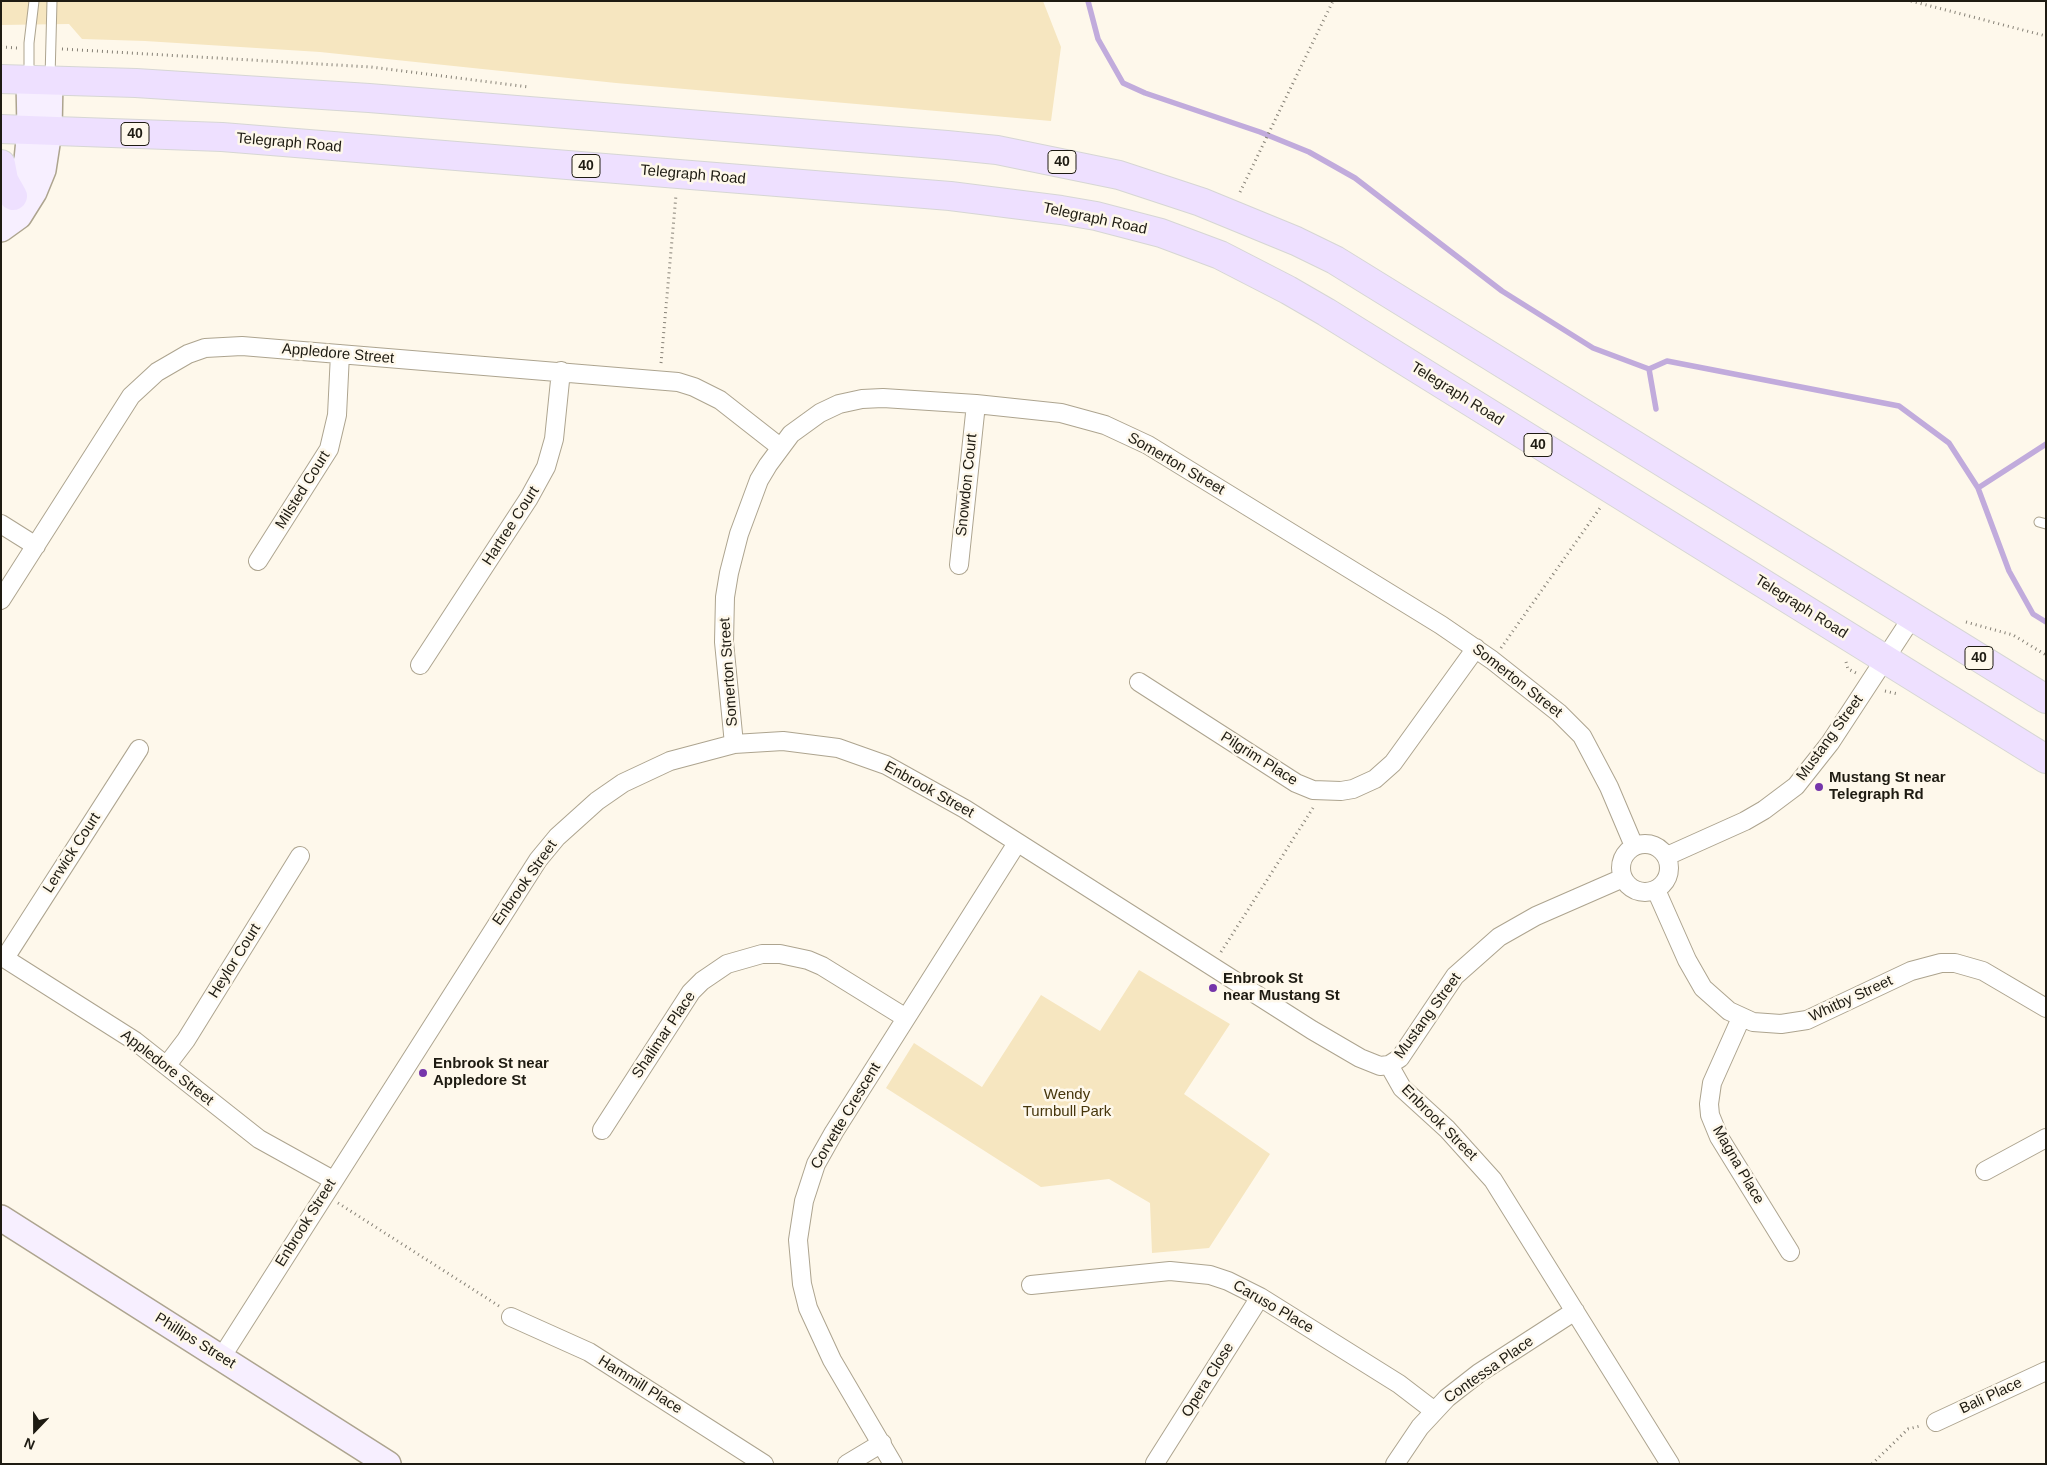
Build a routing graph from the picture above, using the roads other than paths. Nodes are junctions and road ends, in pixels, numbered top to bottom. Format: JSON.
{"nodes":[{"id":1,"x":34,"y":1,"type":"edge"},
{"id":2,"x":52,"y":1,"type":"edge"},
{"id":3,"x":1,"y":78,"type":"edge"},
{"id":4,"x":39,"y":79,"type":"junction"},
{"id":5,"x":1,"y":130,"type":"edge"},
{"id":6,"x":39,"y":130,"type":"junction"},
{"id":7,"x":1,"y":164,"type":"edge"},
{"id":8,"x":13,"y":196,"type":"junction"},
{"id":9,"x":1,"y":223,"type":"edge"},
{"id":10,"x":1,"y":229,"type":"edge"},
{"id":11,"x":340,"y":354,"type":"junction"},
{"id":12,"x":561,"y":371,"type":"junction"},
{"id":13,"x":976,"y":404,"type":"junction"},
{"id":14,"x":780,"y":447,"type":"junction"},
{"id":15,"x":1,"y":524,"type":"edge"},
{"id":16,"x":36,"y":546,"type":"junction"},
{"id":17,"x":258,"y":561,"type":"dead end"},
{"id":18,"x":959,"y":565,"type":"dead end"},
{"id":19,"x":1,"y":600,"type":"edge"},
{"id":20,"x":1913,"y":616,"type":"junction"},
{"id":21,"x":1476,"y":648,"type":"junction"},
{"id":22,"x":1885,"y":659,"type":"junction"},
{"id":23,"x":420,"y":665,"type":"dead end"},
{"id":24,"x":1139,"y":682,"type":"dead end"},
{"id":25,"x":2046,"y":699,"type":"edge"},
{"id":26,"x":734,"y":744,"type":"junction"},
{"id":27,"x":139,"y":749,"type":"dead end"},
{"id":28,"x":2046,"y":759,"type":"edge"},
{"id":29,"x":1017,"y":843,"type":"junction"},
{"id":30,"x":1634,"y":846,"type":"junction"},
{"id":31,"x":300,"y":856,"type":"dead end"},
{"id":32,"x":1667,"y":856,"type":"junction"},
{"id":33,"x":1623,"y":878,"type":"junction"},
{"id":34,"x":1656,"y":890,"type":"junction"},
{"id":35,"x":3,"y":957,"type":"edge"},
{"id":36,"x":2046,"y":1008,"type":"edge"},
{"id":37,"x":906,"y":1018,"type":"junction"},
{"id":38,"x":1741,"y":1018,"type":"junction"},
{"id":39,"x":167,"y":1065,"type":"junction"},
{"id":40,"x":1389,"y":1065,"type":"junction"},
{"id":41,"x":602,"y":1130,"type":"dead end"},
{"id":42,"x":2046,"y":1138,"type":"edge"},
{"id":43,"x":1985,"y":1171,"type":"dead end"},
{"id":44,"x":328,"y":1187,"type":"junction"},
{"id":45,"x":1,"y":1218,"type":"edge"},
{"id":46,"x":1790,"y":1252,"type":"dead end"},
{"id":47,"x":1031,"y":1284,"type":"dead end"},
{"id":48,"x":1260,"y":1297,"type":"junction"},
{"id":49,"x":1575,"y":1311,"type":"junction"},
{"id":50,"x":511,"y":1317,"type":"road end"},
{"id":51,"x":221,"y":1358,"type":"junction"},
{"id":52,"x":2046,"y":1371,"type":"edge"},
{"id":53,"x":1433,"y":1410,"type":"junction"},
{"id":54,"x":1936,"y":1422,"type":"road end"},
{"id":55,"x":882,"y":1443,"type":"junction"},
{"id":56,"x":1155,"y":1463,"type":"edge"},
{"id":57,"x":388,"y":1464,"type":"edge"},
{"id":58,"x":764,"y":1464,"type":"edge"},
{"id":59,"x":847,"y":1464,"type":"edge"},
{"id":60,"x":893,"y":1464,"type":"edge"},
{"id":61,"x":1395,"y":1464,"type":"edge"},
{"id":62,"x":1670,"y":1464,"type":"edge"}],
"edges":[{"from":1,"to":4,"type":"lane"},
{"from":2,"to":4,"type":"lane"},
{"from":3,"to":4,"type":"main road","number":"40"},
{"from":4,"to":6,"type":"street"},
{"from":4,"to":20,"type":"main road","number":"40"},
{"from":5,"to":6,"type":"main road","name":"Telegraph Road","number":"40"},
{"from":6,"to":8,"type":"street"},
{"from":6,"to":10,"type":"street"},
{"from":6,"to":22,"type":"main road","name":"Telegraph Road","number":"40"},
{"from":7,"to":8,"type":"main road"},
{"from":8,"to":9,"type":"street"},
{"from":11,"to":12,"type":"street","name":"Appledore Street"},
{"from":11,"to":16,"type":"street","name":"Appledore Street"},
{"from":11,"to":17,"type":"street","name":"Milsted Court"},
{"from":12,"to":14,"type":"street","name":"Appledore Street"},
{"from":12,"to":23,"type":"street","name":"Hartree Court"},
{"from":13,"to":14,"type":"street","name":"Somerton Street"},
{"from":13,"to":18,"type":"street","name":"Snowdon Court"},
{"from":13,"to":21,"type":"street","name":"Somerton Street"},
{"from":14,"to":26,"type":"street","name":"Somerton Street"},
{"from":15,"to":16,"type":"street"},
{"from":16,"to":19,"type":"street","name":"Appledore Street"},
{"from":20,"to":22,"type":"street","name":"Mustang Street"},
{"from":20,"to":25,"type":"main road","number":"40"},
{"from":21,"to":24,"type":"street","name":"Pilgrim Place"},
{"from":21,"to":30,"type":"street","name":"Somerton Street"},
{"from":22,"to":28,"type":"main road","name":"Telegraph Road","number":"40"},
{"from":22,"to":32,"type":"street","name":"Mustang Street"},
{"from":26,"to":29,"type":"street","name":"Enbrook Street"},
{"from":26,"to":44,"type":"street","name":"Enbrook Street"},
{"from":27,"to":35,"type":"street","name":"Lerwick Court"},
{"from":29,"to":37,"type":"street","name":"Corvette Crescent"},
{"from":29,"to":40,"type":"street","name":"Enbrook Street"},
{"from":30,"to":32,"type":"street"},
{"from":30,"to":33,"type":"street"},
{"from":31,"to":39,"type":"street","name":"Heylor Court"},
{"from":32,"to":34,"type":"street"},
{"from":33,"to":34,"type":"street"},
{"from":33,"to":40,"type":"street","name":"Mustang Street"},
{"from":34,"to":38,"type":"street","name":"Whitby Street"},
{"from":35,"to":39,"type":"street","name":"Appledore Street"},
{"from":36,"to":38,"type":"street","name":"Whitby Street"},
{"from":37,"to":41,"type":"street","name":"Shalimar Place"},
{"from":37,"to":55,"type":"street","name":"Corvette Crescent"},
{"from":38,"to":46,"type":"street","name":"Magna Place"},
{"from":39,"to":44,"type":"street","name":"Appledore Street"},
{"from":40,"to":49,"type":"street","name":"Enbrook Street"},
{"from":42,"to":43,"type":"street"},
{"from":44,"to":51,"type":"street","name":"Enbrook Street"},
{"from":45,"to":51,"type":"street","name":"Phillips Street"},
{"from":47,"to":48,"type":"street","name":"Caruso Place"},
{"from":48,"to":53,"type":"street","name":"Caruso Place"},
{"from":48,"to":56,"type":"street","name":"Opera Close"},
{"from":49,"to":53,"type":"street","name":"Contessa Place"},
{"from":49,"to":62,"type":"street","name":"Enbrook Street"},
{"from":50,"to":58,"type":"street","name":"Hammill Place"},
{"from":51,"to":57,"type":"street","name":"Phillips Street"},
{"from":52,"to":54,"type":"street","name":"Bali Place"},
{"from":53,"to":61,"type":"street","name":"Contessa Place"},
{"from":55,"to":59,"type":"street"},
{"from":55,"to":60,"type":"street","name":"Corvette Crescent"}]}
